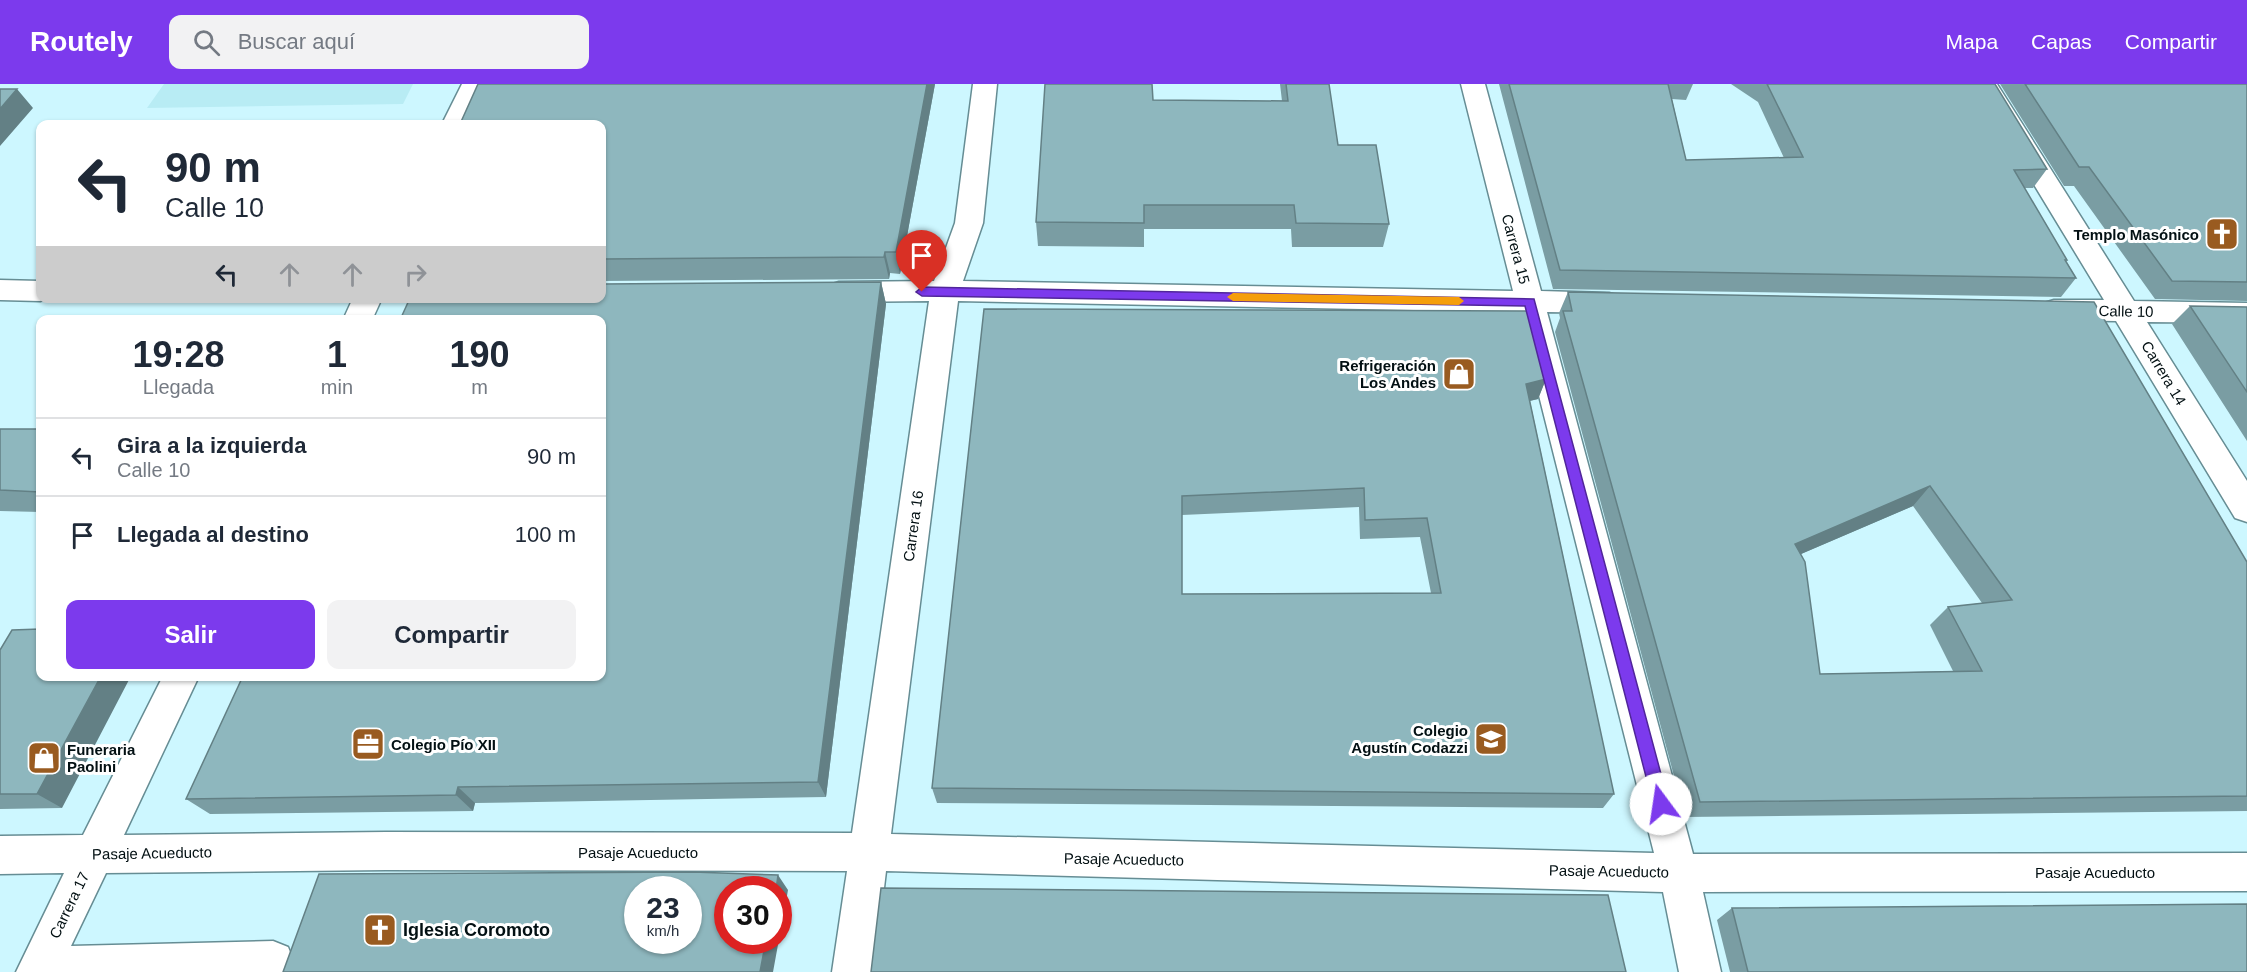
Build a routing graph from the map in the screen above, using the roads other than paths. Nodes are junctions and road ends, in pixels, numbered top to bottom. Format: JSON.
{"nodes":[{"id":1,"x":474,"y":84,"type":"edge"},
{"id":2,"x":985,"y":84,"type":"edge"},
{"id":3,"x":1473,"y":84,"type":"edge"},
{"id":4,"x":1985,"y":84,"type":"edge"},
{"id":5,"x":456,"y":120,"type":"edge"},
{"id":6,"x":0,"y":290,"type":"edge"},
{"id":7,"x":36,"y":291,"type":"edge"},
{"id":8,"x":945,"y":291,"type":"junction"},
{"id":9,"x":814,"y":292,"type":"edge"},
{"id":10,"x":1530,"y":302,"type":"junction"},
{"id":11,"x":1637,"y":304,"type":"edge"},
{"id":12,"x":2032,"y":310,"type":"edge"},
{"id":13,"x":2127,"y":311,"type":"junction"},
{"id":14,"x":2247,"y":312,"type":"edge"},
{"id":15,"x":2247,"y":509,"type":"edge"},
{"id":16,"x":179,"y":681,"type":"edge"},
{"id":17,"x":869,"y":852,"type":"junction"},
{"id":18,"x":94,"y":853,"type":"junction"},
{"id":19,"x":0,"y":855,"type":"edge"},
{"id":20,"x":2247,"y":872,"type":"edge"},
{"id":21,"x":1679,"y":873,"type":"junction"},
{"id":22,"x":273,"y":962,"type":"dead end"},
{"id":23,"x":38,"y":969,"type":"edge"},
{"id":24,"x":853,"y":972,"type":"edge"},
{"id":25,"x":1700,"y":972,"type":"edge"}],
"edges":[{"from":1,"to":5,"type":"street"},
{"from":2,"to":8,"type":"street","name":"Carrera 16"},
{"from":3,"to":10,"type":"street","name":"Carrera 15"},
{"from":4,"to":13,"type":"street","name":"Carrera 14"},
{"from":6,"to":7,"type":"street"},
{"from":8,"to":9,"type":"street"},
{"from":8,"to":10,"type":"street"},
{"from":8,"to":17,"type":"street","name":"Carrera 16"},
{"from":10,"to":11,"type":"street"},
{"from":10,"to":21,"type":"street","name":"Carrera 15"},
{"from":12,"to":13,"type":"street","name":"Calle 10"},
{"from":13,"to":14,"type":"street","name":"Calle 10"},
{"from":13,"to":15,"type":"street","name":"Carrera 14"},
{"from":16,"to":18,"type":"street","name":"Carrera 17"},
{"from":17,"to":18,"type":"street","name":"Pasaje Acueducto"},
{"from":17,"to":21,"type":"street","name":"Pasaje Acueducto"},
{"from":17,"to":24,"type":"street","name":"Carrera 16"},
{"from":18,"to":19,"type":"street","name":"Pasaje Acueducto"},
{"from":18,"to":23,"type":"street","name":"Carrera 17"},
{"from":20,"to":21,"type":"street","name":"Pasaje Acueducto"},
{"from":21,"to":25,"type":"street","name":"Carrera 15"},
{"from":22,"to":23,"type":"street"}]}
